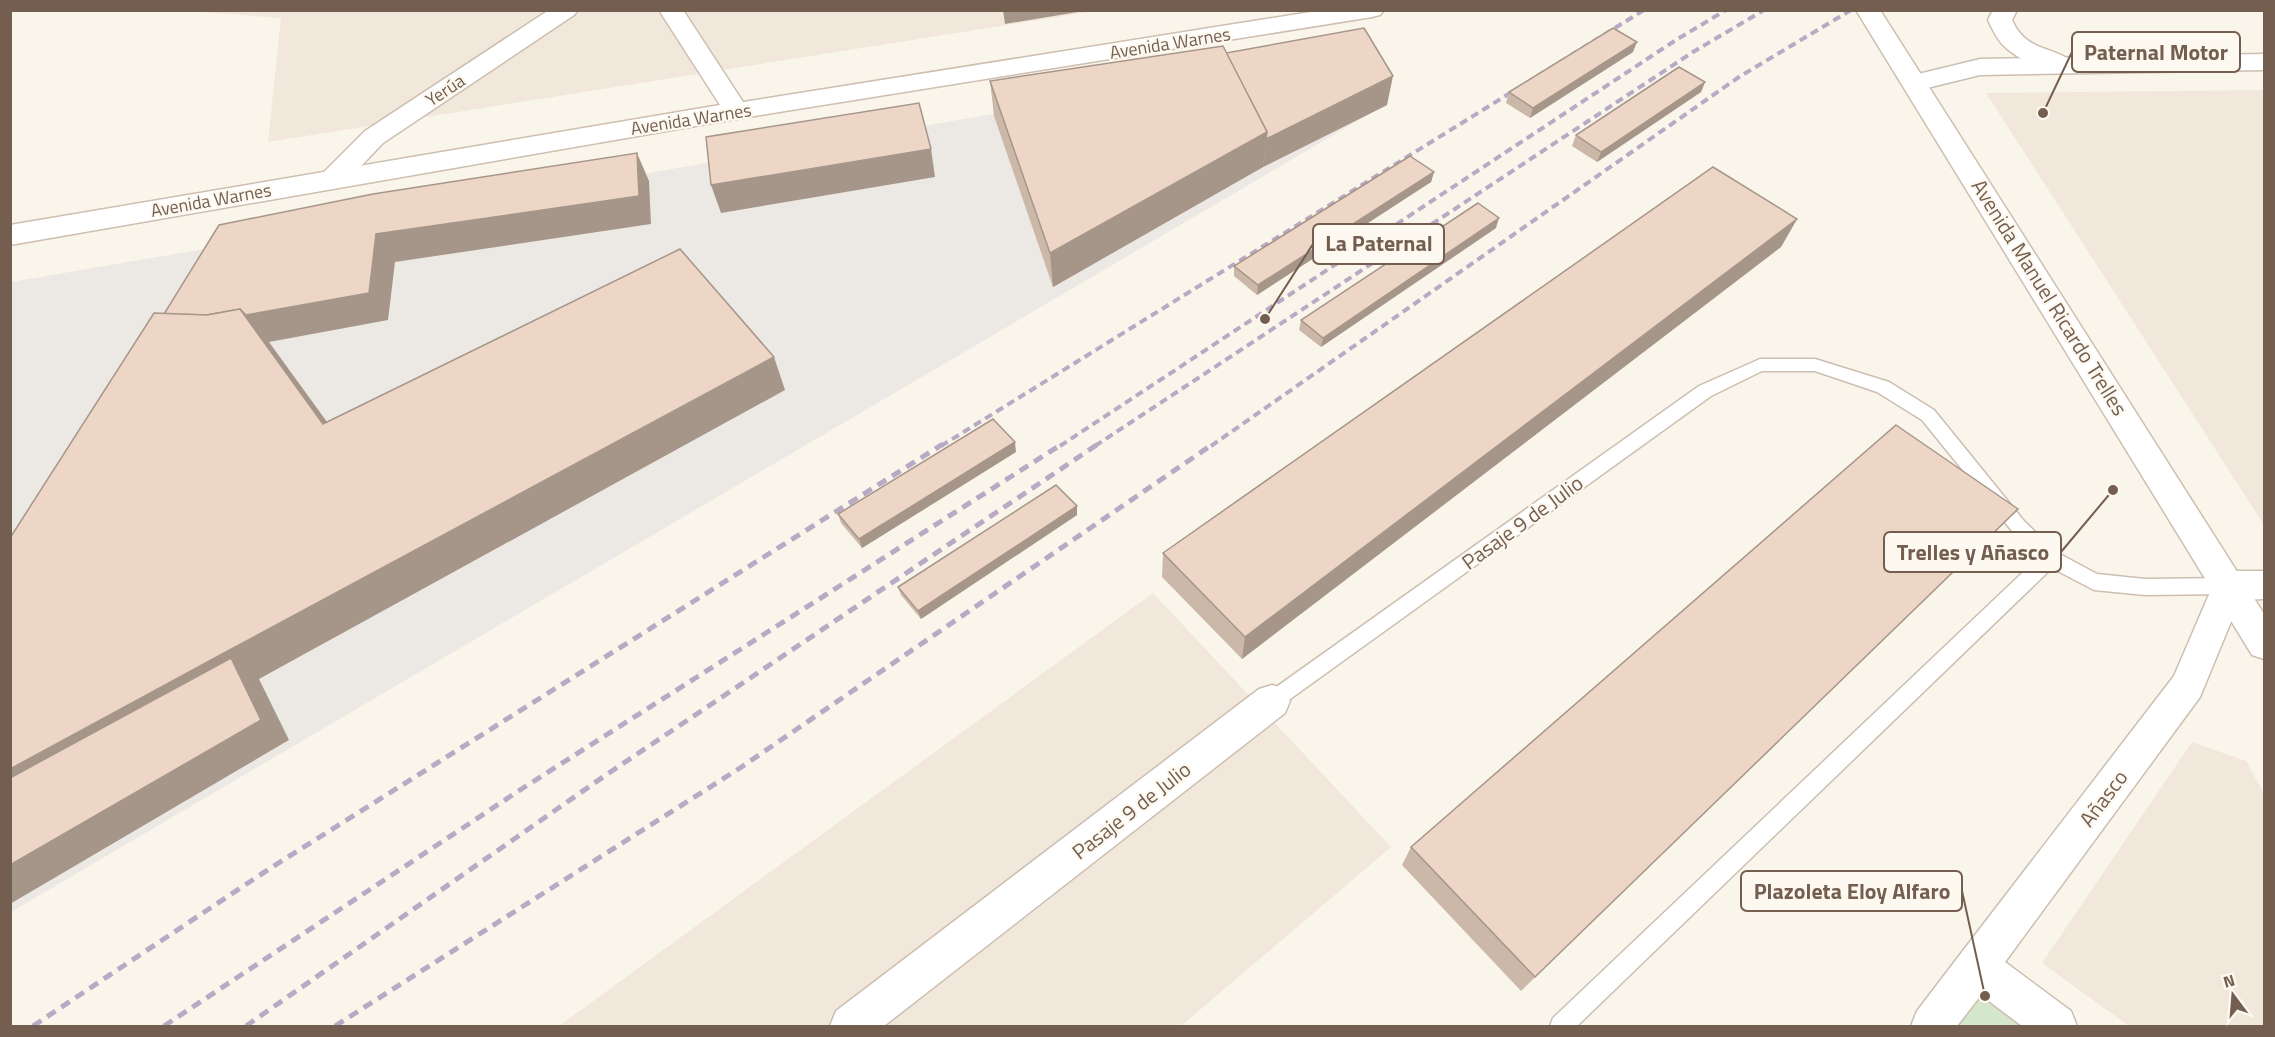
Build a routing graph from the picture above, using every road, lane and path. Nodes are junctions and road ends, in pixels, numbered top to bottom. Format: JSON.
{"nodes":[{"id":1,"x":566,"y":10,"type":"edge"},
{"id":2,"x":671,"y":10,"type":"edge"},
{"id":3,"x":1372,"y":10,"type":"edge"},
{"id":4,"x":1868,"y":10,"type":"edge"},
{"id":5,"x":2005,"y":10,"type":"edge"},
{"id":6,"x":1247,"y":20,"type":"edge"},
{"id":7,"x":2265,"y":62,"type":"edge"},
{"id":8,"x":2061,"y":64,"type":"junction"},
{"id":9,"x":1915,"y":83,"type":"junction"},
{"id":10,"x":736,"y":111,"type":"junction"},
{"id":11,"x":333,"y":179,"type":"junction"},
{"id":12,"x":10,"y":235,"type":"edge"},
{"id":13,"x":2050,"y":558,"type":"junction"},
{"id":14,"x":2247,"y":585,"type":"edge"},
{"id":15,"x":2265,"y":644,"type":"edge"},
{"id":16,"x":1272,"y":701,"type":"joint"},
{"id":17,"x":1976,"y":966,"type":"junction"},
{"id":18,"x":851,"y":1026,"type":"edge"},
{"id":19,"x":1561,"y":1026,"type":"edge"},
{"id":20,"x":1932,"y":1026,"type":"edge"},
{"id":21,"x":2056,"y":1026,"type":"edge"}],
"edges":[{"from":1,"to":11,"type":"main road","name":"Yerúa"},
{"from":2,"to":10,"type":"main road"},
{"from":3,"to":6,"type":"main road","name":"Avenida Warnes"},
{"from":4,"to":9,"type":"main road","name":"Avenida Manuel Ricardo Trelles"},
{"from":5,"to":8,"type":"main road"},
{"from":6,"to":10,"type":"main road","name":"Avenida Warnes"},
{"from":7,"to":8,"type":"main road"},
{"from":8,"to":9,"type":"main road"},
{"from":9,"to":14,"type":"main road","name":"Avenida Manuel Ricardo Trelles"},
{"from":10,"to":11,"type":"main road","name":"Avenida Warnes"},
{"from":11,"to":12,"type":"main road","name":"Avenida Warnes"},
{"from":13,"to":14,"type":"lane","name":"Pasaje 9 de Julio"},
{"from":13,"to":16,"type":"lane","name":"Pasaje 9 de Julio"},
{"from":13,"to":19,"type":"lane"},
{"from":14,"to":15,"type":"main road","name":"Avenida Manuel Ricardo Trelles"},
{"from":14,"to":17,"type":"main road","name":"Añasco"},
{"from":16,"to":18,"type":"main road","name":"Pasaje 9 de Julio"},
{"from":17,"to":20,"type":"main road","name":"Añasco"},
{"from":17,"to":21,"type":"main road"}]}
